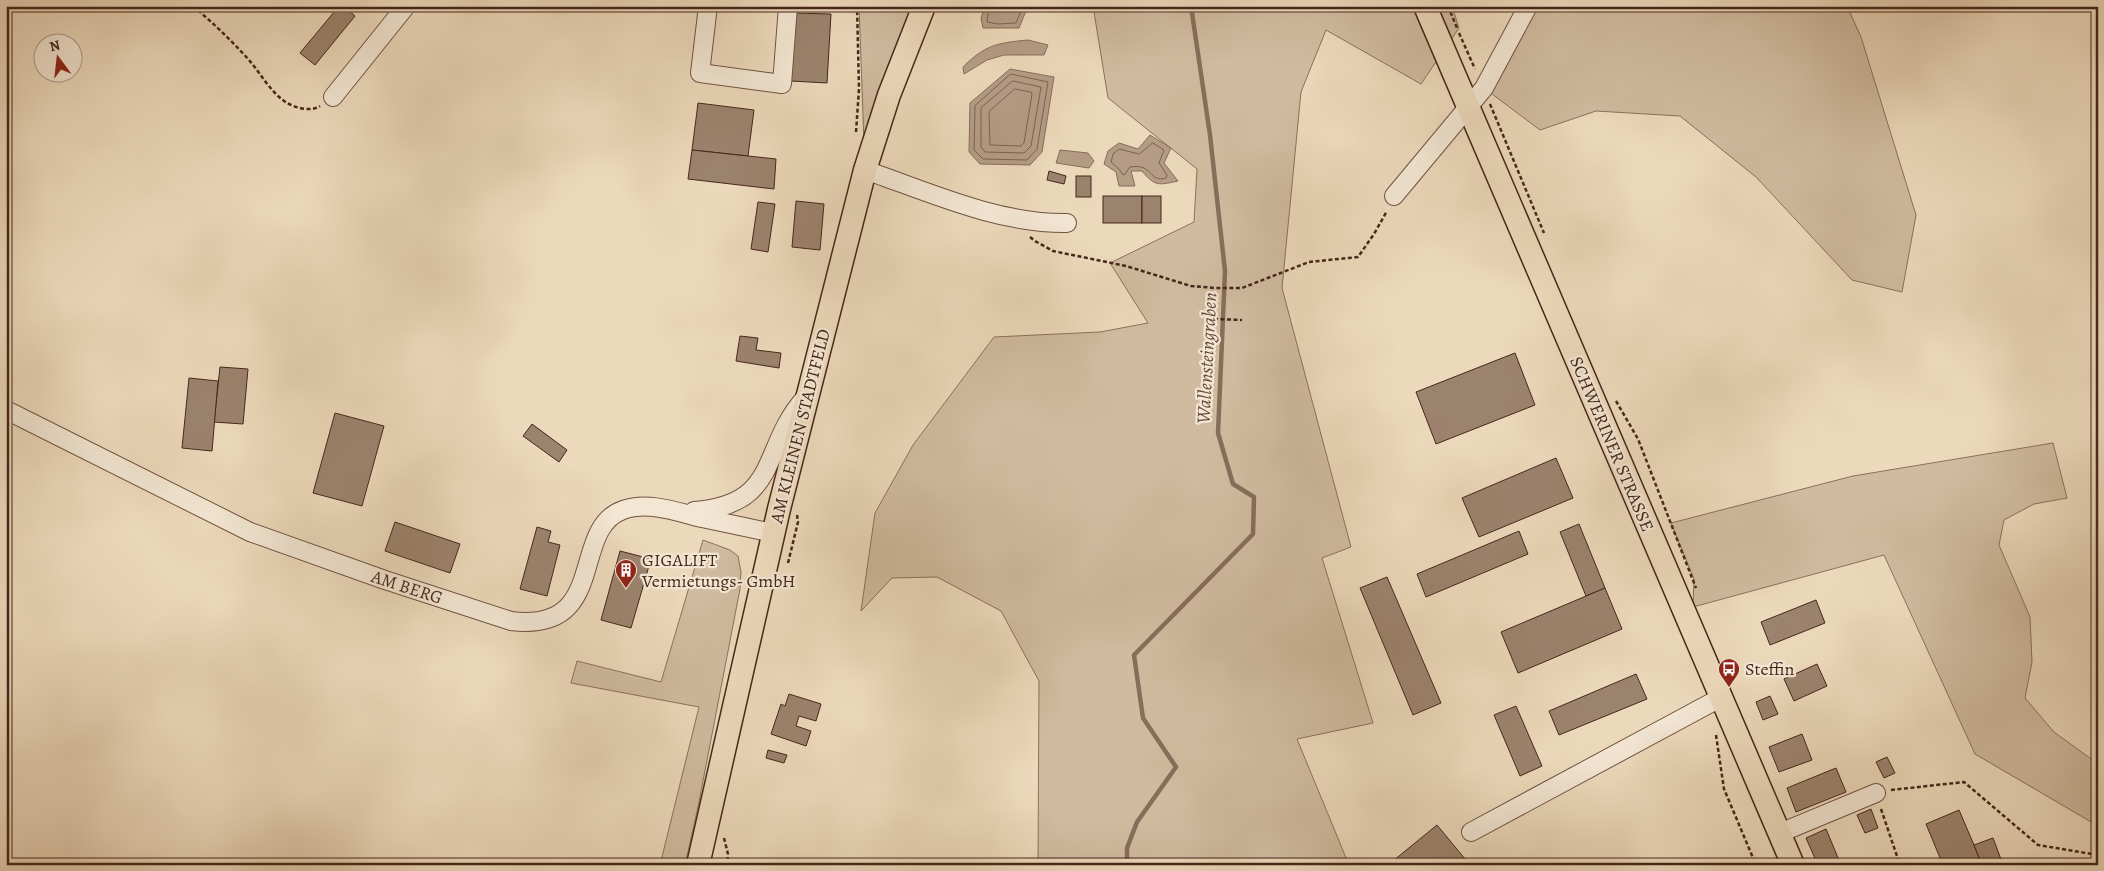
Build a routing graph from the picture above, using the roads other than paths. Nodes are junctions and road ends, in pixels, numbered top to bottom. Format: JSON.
{"nodes":[{"id":1,"x":406,"y":6,"type":"edge"},
{"id":2,"x":708,"y":6,"type":"edge"},
{"id":3,"x":788,"y":6,"type":"edge"},
{"id":4,"x":924,"y":6,"type":"edge"},
{"id":5,"x":1425,"y":6,"type":"edge"},
{"id":6,"x":1528,"y":6,"type":"edge"},
{"id":7,"x":334,"y":97,"type":"road end"},
{"id":8,"x":1467,"y":106,"type":"junction"},
{"id":9,"x":864,"y":170,"type":"junction"},
{"id":10,"x":1394,"y":196,"type":"road end"},
{"id":11,"x":1068,"y":223,"type":"dead end"},
{"id":12,"x":807,"y":396,"type":"junction"},
{"id":13,"x":6,"y":410,"type":"edge"},
{"id":14,"x":681,"y":512,"type":"junction"},
{"id":15,"x":773,"y":533,"type":"junction"},
{"id":16,"x":1720,"y":698,"type":"junction"},
{"id":17,"x":1876,"y":793,"type":"road end"},
{"id":18,"x":1471,"y":832,"type":"dead end"},
{"id":19,"x":1780,"y":833,"type":"junction"},
{"id":20,"x":699,"y":859,"type":"edge"},
{"id":21,"x":1793,"y":865,"type":"edge"}],
"edges":[{"from":1,"to":7,"type":"street"},
{"from":2,"to":3,"type":"street"},
{"from":4,"to":9,"type":"main road","name":"AM KLEINEN STADTFELD"},
{"from":5,"to":8,"type":"main road","name":"SCHWERINER STRASSE"},
{"from":6,"to":8,"type":"street"},
{"from":8,"to":10,"type":"street"},
{"from":8,"to":16,"type":"main road","name":"SCHWERINER STRASSE"},
{"from":9,"to":11,"type":"street"},
{"from":9,"to":12,"type":"main road","name":"AM KLEINEN STADTFELD"},
{"from":12,"to":14,"type":"street"},
{"from":12,"to":15,"type":"main road","name":"AM KLEINEN STADTFELD"},
{"from":13,"to":14,"type":"street","name":"AM BERG"},
{"from":14,"to":15,"type":"street","name":"AM BERG"},
{"from":15,"to":20,"type":"main road","name":"AM KLEINEN STADTFELD"},
{"from":16,"to":18,"type":"street"},
{"from":16,"to":19,"type":"main road","name":"SCHWERINER STRASSE"},
{"from":17,"to":19,"type":"street"},
{"from":19,"to":21,"type":"main road","name":"SCHWERINER STRASSE"}]}
